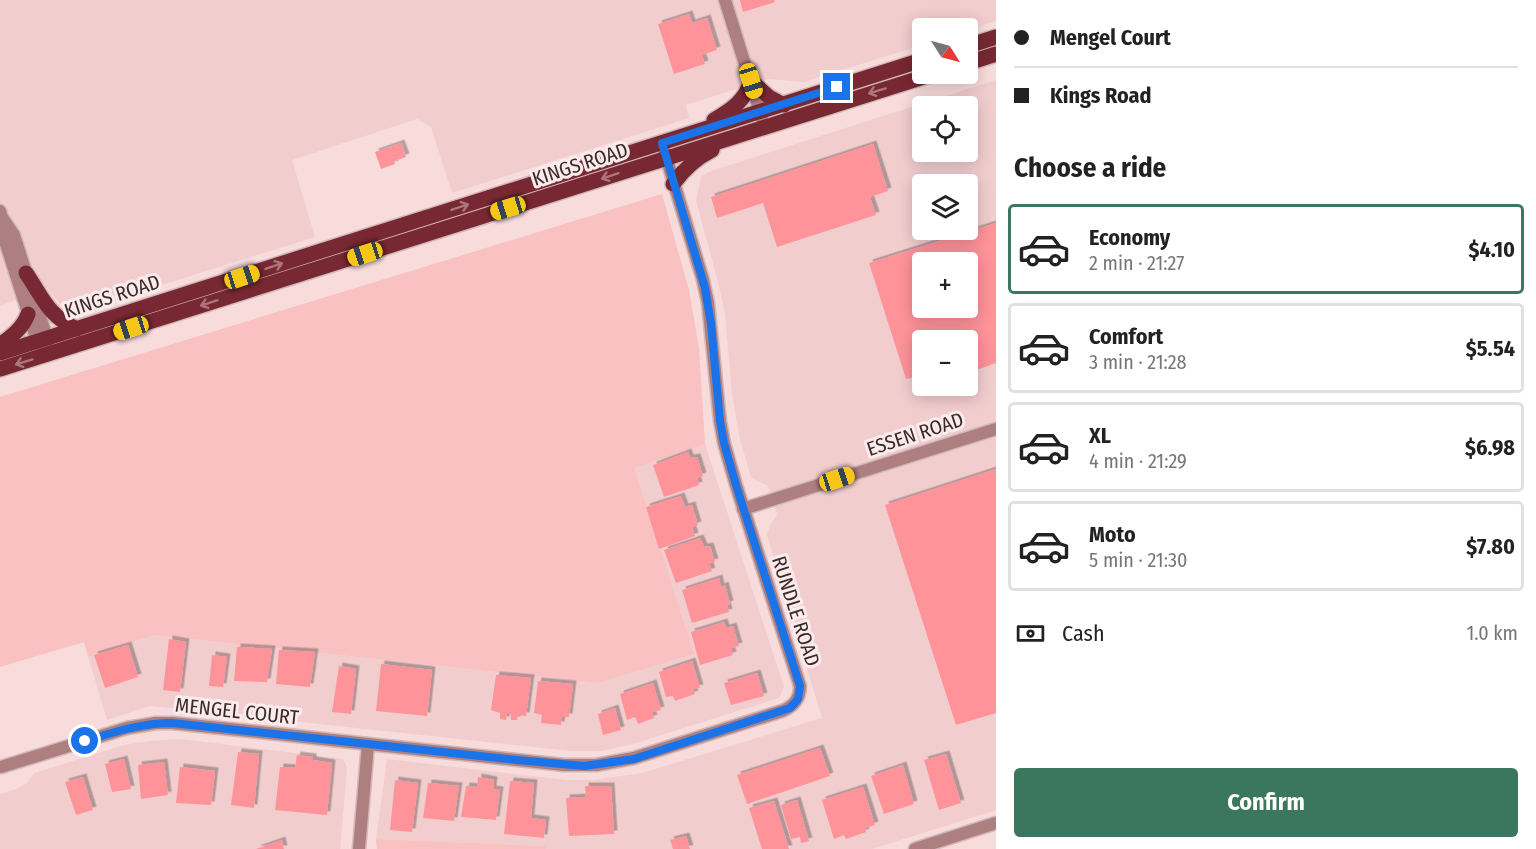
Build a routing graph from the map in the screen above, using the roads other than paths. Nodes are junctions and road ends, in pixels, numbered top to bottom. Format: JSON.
{"nodes":[{"id":1,"x":725,"y":0,"type":"edge"},
{"id":2,"x":996,"y":37,"type":"edge"},
{"id":3,"x":978,"y":43,"type":"edge"},
{"id":4,"x":996,"y":54,"type":"edge"},
{"id":5,"x":978,"y":60,"type":"edge"},
{"id":6,"x":912,"y":63,"type":"edge"},
{"id":7,"x":912,"y":80,"type":"edge"},
{"id":8,"x":751,"y":81,"type":"junction"},
{"id":9,"x":784,"y":105,"type":"junction"},
{"id":10,"x":763,"y":119,"type":"junction"},
{"id":11,"x":750,"y":131,"type":"junction"},
{"id":12,"x":688,"y":135,"type":"junction"},
{"id":13,"x":662,"y":143,"type":"junction"},
{"id":14,"x":666,"y":159,"type":"junction"},
{"id":15,"x":674,"y":184,"type":"junction"},
{"id":16,"x":1,"y":214,"type":"edge"},
{"id":17,"x":26,"y":273,"type":"junction"},
{"id":18,"x":28,"y":314,"type":"junction"},
{"id":19,"x":77,"y":329,"type":"junction"},
{"id":20,"x":42,"y":340,"type":"junction"},
{"id":21,"x":0,"y":345,"type":"edge"},
{"id":22,"x":0,"y":353,"type":"edge"},
{"id":23,"x":47,"y":355,"type":"junction"},
{"id":24,"x":0,"y":369,"type":"edge"},
{"id":25,"x":996,"y":429,"type":"edge"},
{"id":26,"x":744,"y":509,"type":"junction"},
{"id":27,"x":368,"y":744,"type":"junction"},
{"id":28,"x":0,"y":767,"type":"edge"},
{"id":29,"x":996,"y":824,"type":"edge"},
{"id":30,"x":359,"y":849,"type":"edge"},
{"id":31,"x":915,"y":849,"type":"edge"}],
"edges":[{"from":1,"to":8,"type":"street"},
{"from":2,"to":3,"type":"main road"},
{"from":4,"to":5,"type":"main road"},
{"from":6,"to":9,"type":"main road","name":"KINGS ROAD"},
{"from":7,"to":10,"type":"main road","name":"KINGS ROAD","one_way":true},
{"from":8,"to":9,"type":"main road"},
{"from":8,"to":10,"type":"street"},
{"from":8,"to":12,"type":"main road"},
{"from":9,"to":10,"type":"main road","name":"KINGS ROAD"},
{"from":10,"to":11,"type":"main road","name":"KINGS ROAD"},
{"from":10,"to":12,"type":"main road","name":"KINGS ROAD"},
{"from":11,"to":14,"type":"main road","name":"KINGS ROAD"},
{"from":11,"to":15,"type":"main road"},
{"from":12,"to":13,"type":"main road","name":"KINGS ROAD"},
{"from":13,"to":14,"type":"street","name":"RUNDLE ROAD"},
{"from":19,"to":13,"type":"main road","name":"KINGS ROAD","one_way":true},
{"from":14,"to":15,"type":"street","name":"RUNDLE ROAD"},
{"from":14,"to":23,"type":"main road","name":"KINGS ROAD","one_way":true},
{"from":15,"to":26,"type":"street","name":"RUNDLE ROAD"},
{"from":16,"to":17,"type":"street"},
{"from":16,"to":18,"type":"street"},
{"from":17,"to":19,"type":"main road"},
{"from":17,"to":20,"type":"street"},
{"from":18,"to":20,"type":"street"},
{"from":18,"to":21,"type":"main road"},
{"from":19,"to":20,"type":"main road","name":"KINGS ROAD"},
{"from":20,"to":22,"type":"main road","name":"KINGS ROAD"},
{"from":20,"to":23,"type":"street"},
{"from":23,"to":24,"type":"main road","name":"KINGS ROAD","one_way":true},
{"from":25,"to":26,"type":"street","name":"ESSEN ROAD"},
{"from":26,"to":27,"type":"street","name":"RUNDLE ROAD"},
{"from":27,"to":28,"type":"street","name":"MENGEL COURT"},
{"from":27,"to":30,"type":"street"},
{"from":29,"to":31,"type":"street"}]}
